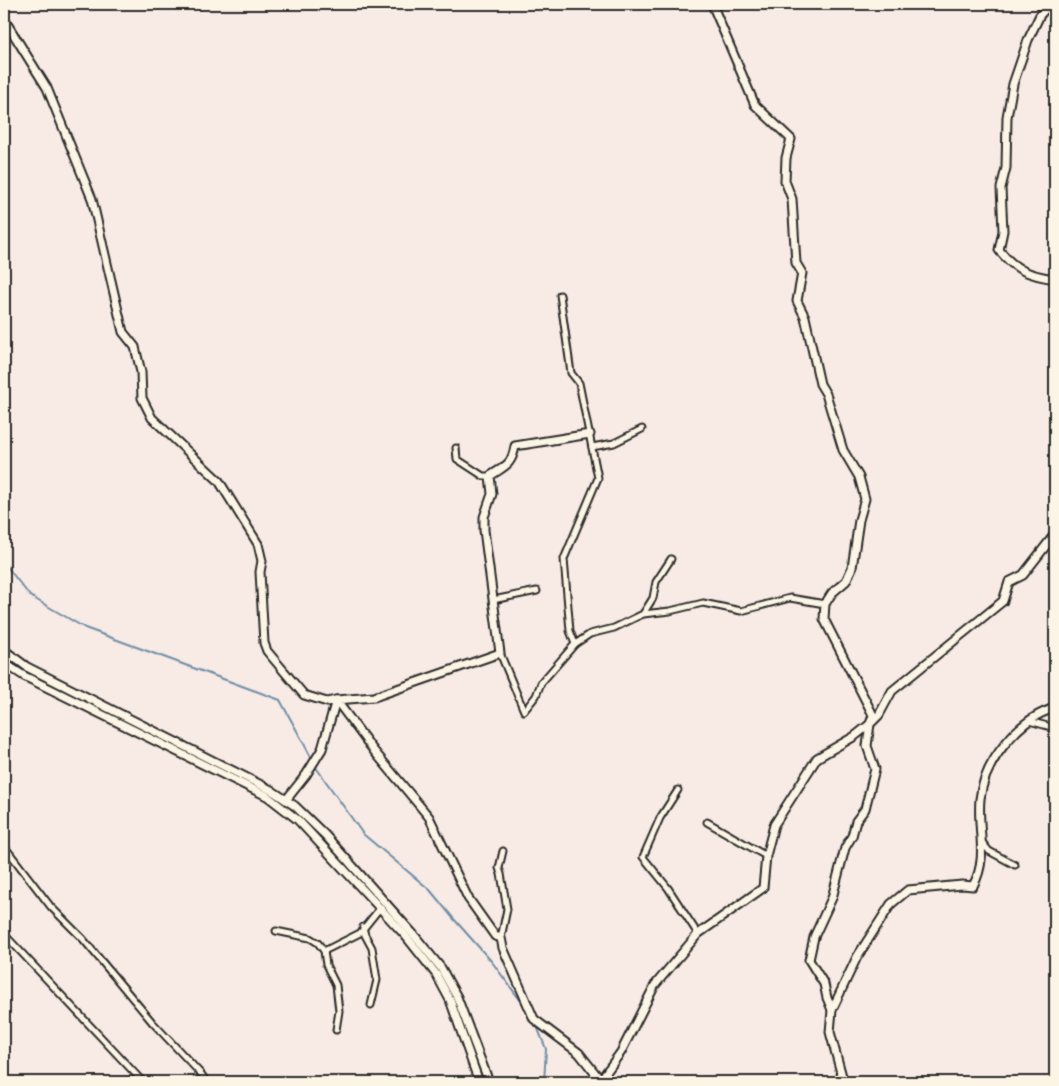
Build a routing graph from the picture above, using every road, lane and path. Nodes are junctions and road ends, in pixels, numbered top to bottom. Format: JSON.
{"nodes":[{"id":1,"x":712,"y":4,"type":"edge"},
{"id":2,"x":1050,"y":4,"type":"edge"},
{"id":3,"x":4,"y":19,"type":"edge"},
{"id":4,"x":1055,"y":279,"type":"edge"},
{"id":5,"x":560,"y":295,"type":"dead end"},
{"id":6,"x":642,"y":429,"type":"dead end"},
{"id":7,"x":590,"y":434,"type":"junction"},
{"id":8,"x":592,"y":447,"type":"junction"},
{"id":9,"x":456,"y":448,"type":"dead end"},
{"id":10,"x":490,"y":476,"type":"junction"},
{"id":11,"x":1055,"y":534,"type":"edge"},
{"id":12,"x":671,"y":559,"type":"dead end"},
{"id":13,"x":537,"y":591,"type":"dead end"},
{"id":14,"x":494,"y":600,"type":"junction"},
{"id":15,"x":825,"y":604,"type":"junction"},
{"id":16,"x":643,"y":614,"type":"junction"},
{"id":17,"x":575,"y":644,"type":"junction"},
{"id":18,"x":4,"y":650,"type":"edge"},
{"id":19,"x":500,"y":653,"type":"junction"},
{"id":20,"x":4,"y":663,"type":"edge"},
{"id":21,"x":336,"y":700,"type":"junction"},
{"id":22,"x":1055,"y":708,"type":"edge"},
{"id":23,"x":1029,"y":721,"type":"junction"},
{"id":24,"x":870,"y":724,"type":"junction"},
{"id":25,"x":1055,"y":728,"type":"edge"},
{"id":26,"x":678,"y":790,"type":"dead end"},
{"id":27,"x":286,"y":800,"type":"junction"},
{"id":28,"x":707,"y":822,"type":"dead end"},
{"id":29,"x":980,"y":837,"type":"junction"},
{"id":30,"x":4,"y":851,"type":"edge"},
{"id":31,"x":503,"y":851,"type":"dead end"},
{"id":32,"x":766,"y":856,"type":"junction"},
{"id":33,"x":1015,"y":865,"type":"dead end"},
{"id":34,"x":380,"y":908,"type":"junction"},
{"id":35,"x":363,"y":927,"type":"junction"},
{"id":36,"x":276,"y":930,"type":"dead end"},
{"id":37,"x":4,"y":934,"type":"edge"},
{"id":38,"x":698,"y":934,"type":"junction"},
{"id":39,"x":501,"y":938,"type":"junction"},
{"id":40,"x":324,"y":951,"type":"junction"},
{"id":41,"x":371,"y":1005,"type":"dead end"},
{"id":42,"x":832,"y":1010,"type":"junction"},
{"id":43,"x":336,"y":1030,"type":"dead end"},
{"id":44,"x":600,"y":1081,"type":"edge"},
{"id":45,"x":142,"y":1082,"type":"edge"},
{"id":46,"x":206,"y":1082,"type":"edge"},
{"id":47,"x":479,"y":1082,"type":"edge"},
{"id":48,"x":489,"y":1082,"type":"edge"},
{"id":49,"x":842,"y":1082,"type":"edge"}],
"edges":[{"from":1,"to":15,"type":"street"},
{"from":2,"to":4,"type":"street"},
{"from":3,"to":21,"type":"street"},
{"from":5,"to":7,"type":"street"},
{"from":6,"to":8,"type":"street"},
{"from":7,"to":8,"type":"street"},
{"from":7,"to":10,"type":"street"},
{"from":8,"to":17,"type":"street"},
{"from":9,"to":10,"type":"street"},
{"from":10,"to":14,"type":"street"},
{"from":11,"to":24,"type":"street"},
{"from":12,"to":16,"type":"street"},
{"from":13,"to":14,"type":"street"},
{"from":14,"to":19,"type":"street"},
{"from":15,"to":16,"type":"street"},
{"from":15,"to":24,"type":"street"},
{"from":16,"to":17,"type":"street"},
{"from":17,"to":19,"type":"street"},
{"from":18,"to":27,"type":"street"},
{"from":19,"to":21,"type":"street"},
{"from":20,"to":34,"type":"street"},
{"from":21,"to":27,"type":"street"},
{"from":21,"to":39,"type":"street"},
{"from":22,"to":23,"type":"street"},
{"from":23,"to":25,"type":"street"},
{"from":23,"to":29,"type":"street"},
{"from":24,"to":32,"type":"street"},
{"from":24,"to":42,"type":"street"},
{"from":26,"to":38,"type":"street"},
{"from":27,"to":48,"type":"street"},
{"from":28,"to":32,"type":"street"},
{"from":29,"to":33,"type":"street"},
{"from":29,"to":42,"type":"street"},
{"from":30,"to":46,"type":"street"},
{"from":31,"to":39,"type":"street"},
{"from":32,"to":38,"type":"street"},
{"from":34,"to":35,"type":"street"},
{"from":34,"to":47,"type":"street"},
{"from":35,"to":40,"type":"street"},
{"from":35,"to":41,"type":"street"},
{"from":36,"to":40,"type":"street"},
{"from":37,"to":45,"type":"street"},
{"from":38,"to":44,"type":"street"},
{"from":39,"to":44,"type":"street"},
{"from":40,"to":43,"type":"street"},
{"from":42,"to":49,"type":"street"}]}
